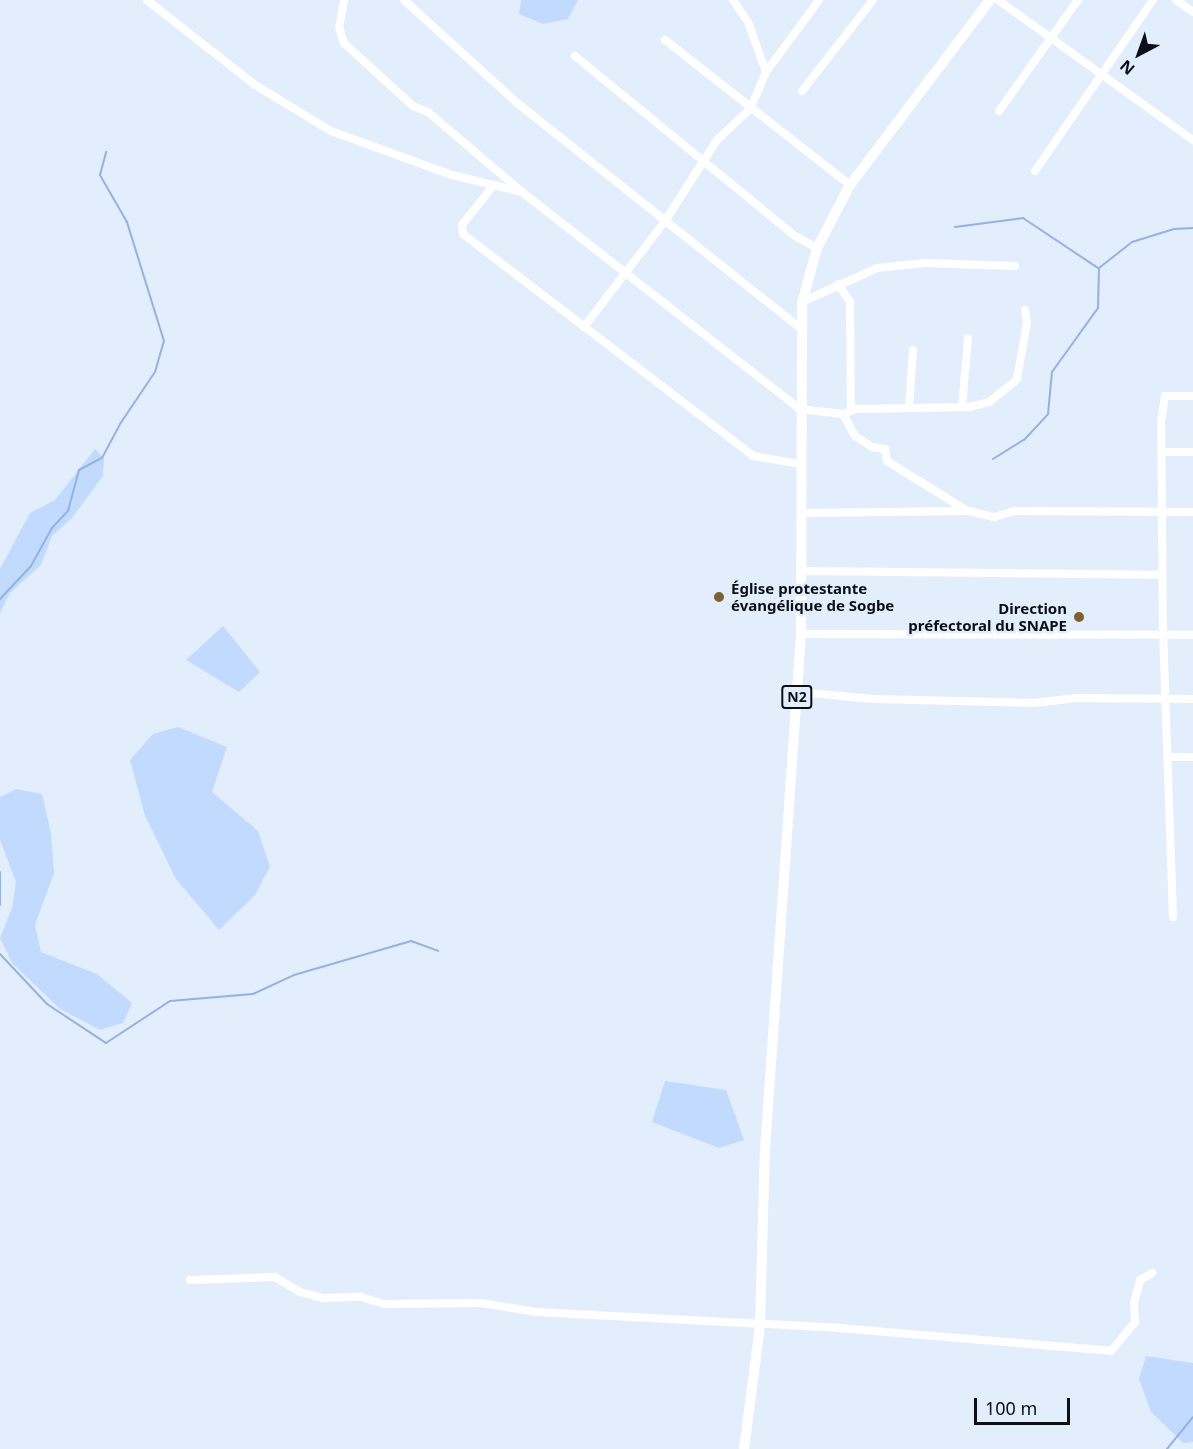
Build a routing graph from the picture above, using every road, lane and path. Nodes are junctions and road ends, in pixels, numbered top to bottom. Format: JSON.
{"nodes":[{"id":1,"x":147,"y":0,"type":"edge"},
{"id":2,"x":344,"y":0,"type":"edge"},
{"id":3,"x":404,"y":0,"type":"edge"},
{"id":4,"x":733,"y":0,"type":"edge"},
{"id":5,"x":819,"y":0,"type":"edge"},
{"id":6,"x":990,"y":0,"type":"edge"},
{"id":7,"x":998,"y":0,"type":"edge"},
{"id":8,"x":1078,"y":0,"type":"edge"},
{"id":9,"x":1154,"y":0,"type":"edge"},
{"id":10,"x":1176,"y":0,"type":"edge"},
{"id":11,"x":871,"y":1,"type":"edge"},
{"id":12,"x":1193,"y":12,"type":"edge"},
{"id":13,"x":1051,"y":38,"type":"junction"},
{"id":14,"x":664,"y":40,"type":"dead end"},
{"id":15,"x":575,"y":56,"type":"dead end"},
{"id":16,"x":766,"y":72,"type":"junction"},
{"id":17,"x":1099,"y":76,"type":"junction"},
{"id":18,"x":802,"y":91,"type":"dead end"},
{"id":19,"x":750,"y":109,"type":"junction"},
{"id":20,"x":999,"y":111,"type":"dead end"},
{"id":21,"x":1193,"y":140,"type":"edge"},
{"id":22,"x":703,"y":160,"type":"junction"},
{"id":23,"x":1035,"y":171,"type":"dead end"},
{"id":24,"x":850,"y":185,"type":"junction"},
{"id":25,"x":492,"y":187,"type":"junction"},
{"id":26,"x":522,"y":192,"type":"junction"},
{"id":27,"x":665,"y":221,"type":"junction"},
{"id":28,"x":817,"y":248,"type":"junction"},
{"id":29,"x":1015,"y":266,"type":"dead end"},
{"id":30,"x":624,"y":270,"type":"junction"},
{"id":31,"x":838,"y":284,"type":"junction"},
{"id":32,"x":802,"y":303,"type":"junction"},
{"id":33,"x":1025,"y":310,"type":"dead end"},
{"id":34,"x":584,"y":327,"type":"junction"},
{"id":35,"x":799,"y":327,"type":"junction"},
{"id":36,"x":968,"y":338,"type":"dead end"},
{"id":37,"x":913,"y":350,"type":"dead end"},
{"id":38,"x":1193,"y":396,"type":"edge"},
{"id":39,"x":962,"y":407,"type":"junction"},
{"id":40,"x":800,"y":408,"type":"junction"},
{"id":41,"x":909,"y":408,"type":"junction"},
{"id":42,"x":847,"y":412,"type":"junction"},
{"id":43,"x":1162,"y":452,"type":"junction"},
{"id":44,"x":1193,"y":452,"type":"edge"},
{"id":45,"x":801,"y":464,"type":"junction"},
{"id":46,"x":968,"y":511,"type":"junction"},
{"id":47,"x":1161,"y":512,"type":"junction"},
{"id":48,"x":1193,"y":512,"type":"edge"},
{"id":49,"x":801,"y":513,"type":"junction"},
{"id":50,"x":802,"y":571,"type":"junction"},
{"id":51,"x":1162,"y":575,"type":"junction"},
{"id":52,"x":1163,"y":633,"type":"junction"},
{"id":53,"x":801,"y":634,"type":"junction"},
{"id":54,"x":1193,"y":635,"type":"edge"},
{"id":55,"x":797,"y":692,"type":"junction"},
{"id":56,"x":1164,"y":697,"type":"junction"},
{"id":57,"x":1193,"y":699,"type":"edge"},
{"id":58,"x":1167,"y":757,"type":"junction"},
{"id":59,"x":1193,"y":757,"type":"edge"},
{"id":60,"x":1173,"y":917,"type":"dead end"},
{"id":61,"x":1152,"y":1273,"type":"dead end"},
{"id":62,"x":190,"y":1280,"type":"dead end"},
{"id":63,"x":760,"y":1325,"type":"junction"},
{"id":64,"x":744,"y":1449,"type":"edge"}],
"edges":[{"from":1,"to":25,"type":"street"},
{"from":2,"to":26,"type":"street"},
{"from":3,"to":27,"type":"street"},
{"from":4,"to":16,"type":"street"},
{"from":5,"to":16,"type":"street"},
{"from":6,"to":24,"type":"highway","number":"N2"},
{"from":7,"to":13,"type":"street"},
{"from":8,"to":13,"type":"street"},
{"from":9,"to":17,"type":"street"},
{"from":10,"to":12,"type":"street"},
{"from":11,"to":18,"type":"street"},
{"from":13,"to":17,"type":"street"},
{"from":13,"to":20,"type":"street"},
{"from":14,"to":19,"type":"street"},
{"from":15,"to":22,"type":"street"},
{"from":16,"to":19,"type":"street"},
{"from":17,"to":21,"type":"street"},
{"from":17,"to":23,"type":"street"},
{"from":19,"to":22,"type":"street"},
{"from":19,"to":24,"type":"street"},
{"from":22,"to":27,"type":"street"},
{"from":22,"to":28,"type":"street"},
{"from":24,"to":28,"type":"highway","number":"N2"},
{"from":25,"to":26,"type":"street"},
{"from":25,"to":34,"type":"street"},
{"from":26,"to":30,"type":"street"},
{"from":27,"to":30,"type":"street"},
{"from":27,"to":35,"type":"street"},
{"from":28,"to":32,"type":"highway","number":"N2"},
{"from":29,"to":31,"type":"street"},
{"from":30,"to":34,"type":"street"},
{"from":30,"to":40,"type":"street"},
{"from":31,"to":32,"type":"street"},
{"from":31,"to":42,"type":"street"},
{"from":32,"to":35,"type":"highway","number":"N2"},
{"from":33,"to":39,"type":"street"},
{"from":34,"to":45,"type":"street"},
{"from":35,"to":40,"type":"highway","number":"N2"},
{"from":36,"to":39,"type":"street"},
{"from":37,"to":41,"type":"street"},
{"from":38,"to":43,"type":"street"},
{"from":39,"to":41,"type":"street"},
{"from":40,"to":42,"type":"street"},
{"from":40,"to":45,"type":"highway","number":"N2"},
{"from":41,"to":42,"type":"street"},
{"from":42,"to":46,"type":"street"},
{"from":43,"to":44,"type":"street"},
{"from":43,"to":47,"type":"street"},
{"from":45,"to":49,"type":"highway","number":"N2"},
{"from":46,"to":47,"type":"street"},
{"from":46,"to":49,"type":"street"},
{"from":47,"to":48,"type":"street"},
{"from":47,"to":51,"type":"street"},
{"from":49,"to":50,"type":"highway","number":"N2"},
{"from":50,"to":51,"type":"street"},
{"from":50,"to":53,"type":"highway","number":"N2"},
{"from":51,"to":52,"type":"street"},
{"from":52,"to":53,"type":"street"},
{"from":52,"to":54,"type":"street"},
{"from":52,"to":56,"type":"street"},
{"from":53,"to":55,"type":"highway","number":"N2"},
{"from":55,"to":56,"type":"street"},
{"from":55,"to":63,"type":"highway","number":"N2"},
{"from":56,"to":57,"type":"street"},
{"from":56,"to":58,"type":"street"},
{"from":58,"to":59,"type":"street"},
{"from":58,"to":60,"type":"street"},
{"from":61,"to":63,"type":"street"},
{"from":62,"to":63,"type":"street"},
{"from":63,"to":64,"type":"highway","number":"N2"}]}
